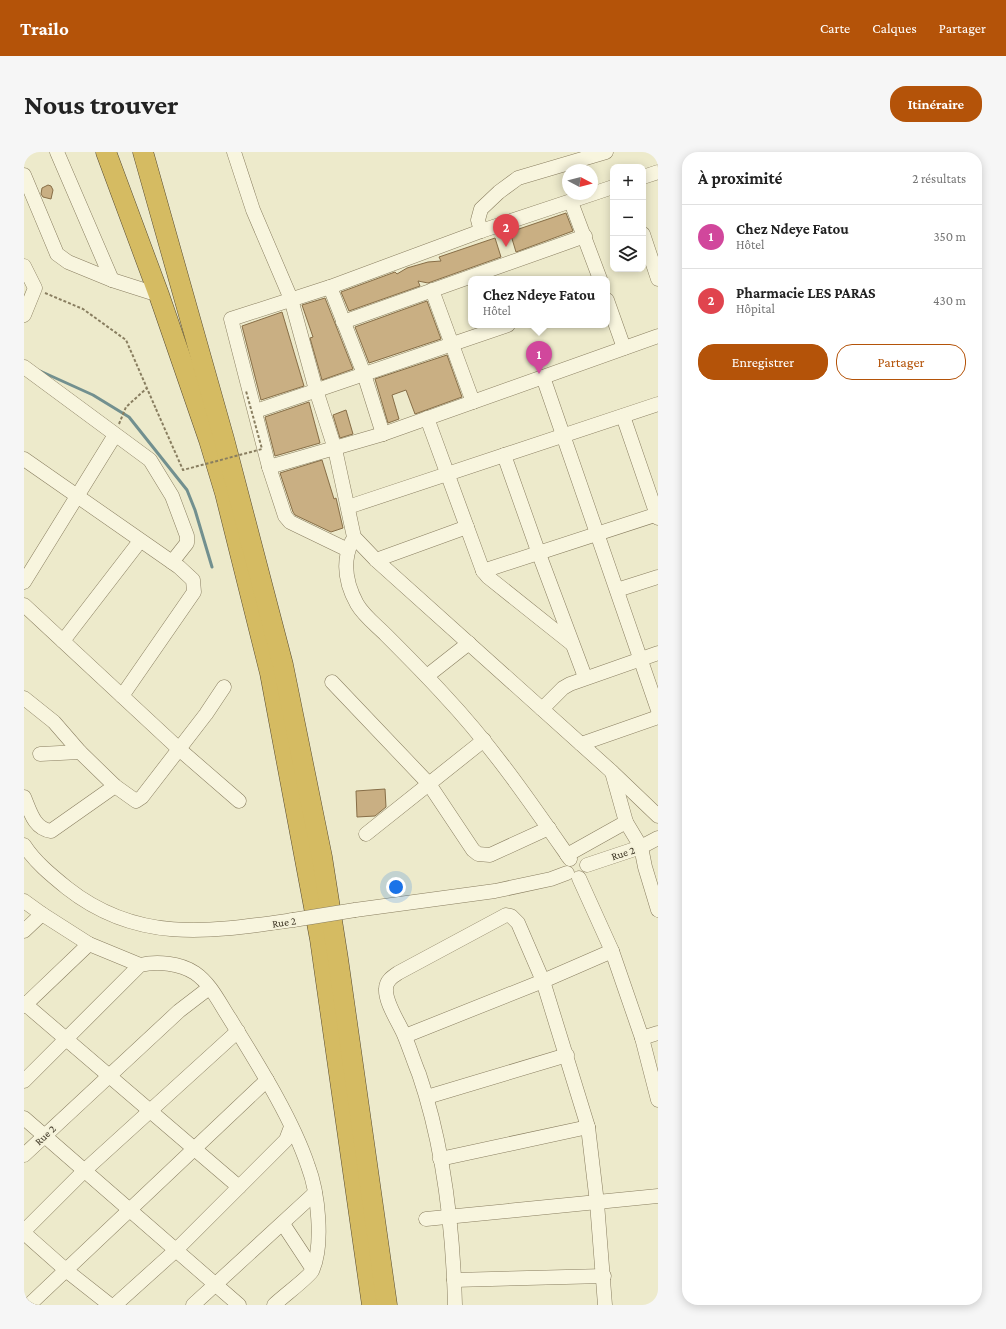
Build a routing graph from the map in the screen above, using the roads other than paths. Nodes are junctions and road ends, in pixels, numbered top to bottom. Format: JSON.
{"nodes":[{"id":1,"x":57,"y":152,"type":"edge"},
{"id":2,"x":106,"y":152,"type":"edge"},
{"id":3,"x":143,"y":152,"type":"edge"},
{"id":4,"x":234,"y":152,"type":"edge"},
{"id":5,"x":606,"y":152,"type":"edge"},
{"id":6,"x":658,"y":172,"type":"edge"},
{"id":7,"x":24,"y":175,"type":"edge"},
{"id":8,"x":646,"y":176,"type":"edge"},
{"id":9,"x":610,"y":188,"type":"edge"},
{"id":10,"x":571,"y":202,"type":"junction"},
{"id":11,"x":481,"y":231,"type":"junction"},
{"id":12,"x":585,"y":236,"type":"junction"},
{"id":13,"x":644,"y":236,"type":"edge"},
{"id":14,"x":24,"y":266,"type":"edge"},
{"id":15,"x":472,"y":276,"type":"edge"},
{"id":16,"x":599,"y":276,"type":"edge"},
{"id":17,"x":468,"y":277,"type":"edge"},
{"id":18,"x":658,"y":279,"type":"edge"},
{"id":19,"x":112,"y":280,"type":"junction"},
{"id":20,"x":330,"y":287,"type":"junction"},
{"id":21,"x":432,"y":290,"type":"junction"},
{"id":22,"x":159,"y":295,"type":"junction"},
{"id":23,"x":291,"y":299,"type":"junction"},
{"id":24,"x":610,"y":308,"type":"edge"},
{"id":25,"x":24,"y":315,"type":"edge"},
{"id":26,"x":343,"y":322,"type":"junction"},
{"id":27,"x":499,"y":328,"type":"edge"},
{"id":28,"x":658,"y":336,"type":"edge"},
{"id":29,"x":451,"y":345,"type":"junction"},
{"id":30,"x":624,"y":348,"type":"junction"},
{"id":31,"x":24,"y":367,"type":"edge"},
{"id":32,"x":364,"y":374,"type":"junction"},
{"id":33,"x":543,"y":377,"type":"junction"},
{"id":34,"x":316,"y":390,"type":"junction"},
{"id":35,"x":473,"y":402,"type":"junction"},
{"id":36,"x":658,"y":404,"type":"edge"},
{"id":37,"x":256,"y":411,"type":"junction"},
{"id":38,"x":623,"y":416,"type":"junction"},
{"id":39,"x":428,"y":418,"type":"junction"},
{"id":40,"x":115,"y":434,"type":"junction"},
{"id":41,"x":383,"y":434,"type":"junction"},
{"id":42,"x":564,"y":436,"type":"junction"},
{"id":43,"x":335,"y":449,"type":"junction"},
{"id":44,"x":504,"y":455,"type":"junction"},
{"id":45,"x":24,"y":459,"type":"edge"},
{"id":46,"x":269,"y":467,"type":"junction"},
{"id":47,"x":448,"y":474,"type":"junction"},
{"id":48,"x":77,"y":496,"type":"junction"},
{"id":49,"x":348,"y":507,"type":"junction"},
{"id":50,"x":658,"y":516,"type":"edge"},
{"id":51,"x":467,"y":527,"type":"junction"},
{"id":52,"x":598,"y":534,"type":"junction"},
{"id":53,"x":140,"y":541,"type":"junction"},
{"id":54,"x":351,"y":543,"type":"junction"},
{"id":55,"x":538,"y":554,"type":"junction"},
{"id":56,"x":376,"y":560,"type":"junction"},
{"id":57,"x":172,"y":562,"type":"junction"},
{"id":58,"x":483,"y":571,"type":"junction"},
{"id":59,"x":658,"y":576,"type":"edge"},
{"id":60,"x":24,"y":582,"type":"edge"},
{"id":61,"x":617,"y":590,"type":"junction"},
{"id":62,"x":24,"y":605,"type":"edge"},
{"id":63,"x":63,"y":642,"type":"junction"},
{"id":64,"x":469,"y":643,"type":"junction"},
{"id":65,"x":572,"y":644,"type":"junction"},
{"id":66,"x":658,"y":653,"type":"edge"},
{"id":67,"x":640,"y":659,"type":"junction"},
{"id":68,"x":427,"y":676,"type":"junction"},
{"id":69,"x":585,"y":677,"type":"junction"},
{"id":70,"x":332,"y":682,"type":"dead end"},
{"id":71,"x":224,"y":687,"type":"dead end"},
{"id":72,"x":122,"y":696,"type":"junction"},
{"id":73,"x":24,"y":698,"type":"edge"},
{"id":74,"x":542,"y":708,"type":"junction"},
{"id":75,"x":658,"y":710,"type":"edge"},
{"id":76,"x":658,"y":716,"type":"edge"},
{"id":77,"x":484,"y":740,"type":"junction"},
{"id":78,"x":581,"y":744,"type":"junction"},
{"id":79,"x":179,"y":748,"type":"junction"},
{"id":80,"x":80,"y":752,"type":"junction"},
{"id":81,"x":40,"y":754,"type":"dead end"},
{"id":82,"x":611,"y":771,"type":"junction"},
{"id":83,"x":429,"y":784,"type":"junction"},
{"id":84,"x":115,"y":786,"type":"junction"},
{"id":85,"x":24,"y":797,"type":"edge"},
{"id":86,"x":239,"y":801,"type":"dead end"},
{"id":87,"x":658,"y":816,"type":"edge"},
{"id":88,"x":626,"y":822,"type":"junction"},
{"id":89,"x":549,"y":828,"type":"junction"},
{"id":90,"x":366,"y":834,"type":"dead end"},
{"id":91,"x":658,"y":838,"type":"edge"},
{"id":92,"x":24,"y":846,"type":"edge"},
{"id":93,"x":641,"y":848,"type":"junction"},
{"id":94,"x":571,"y":866,"type":"junction"},
{"id":95,"x":651,"y":867,"type":"edge"},
{"id":96,"x":24,"y":900,"type":"edge"},
{"id":97,"x":658,"y":910,"type":"edge"},
{"id":98,"x":42,"y":914,"type":"junction"},
{"id":99,"x":24,"y":931,"type":"edge"},
{"id":100,"x":89,"y":944,"type":"junction"},
{"id":101,"x":612,"y":950,"type":"junction"},
{"id":102,"x":140,"y":965,"type":"junction"},
{"id":103,"x":543,"y":982,"type":"junction"},
{"id":104,"x":210,"y":988,"type":"junction"},
{"id":105,"x":24,"y":1005,"type":"edge"},
{"id":106,"x":238,"y":1031,"type":"junction"},
{"id":107,"x":658,"y":1033,"type":"edge"},
{"id":108,"x":405,"y":1036,"type":"junction"},
{"id":109,"x":642,"y":1038,"type":"junction"},
{"id":110,"x":67,"y":1040,"type":"junction"},
{"id":111,"x":567,"y":1055,"type":"junction"},
{"id":112,"x":109,"y":1076,"type":"junction"},
{"id":113,"x":267,"y":1080,"type":"junction"},
{"id":114,"x":24,"y":1081,"type":"edge"},
{"id":115,"x":426,"y":1097,"type":"junction"},
{"id":116,"x":658,"y":1100,"type":"edge"},
{"id":117,"x":150,"y":1111,"type":"junction"},
{"id":118,"x":24,"y":1118,"type":"edge"},
{"id":119,"x":291,"y":1127,"type":"junction"},
{"id":120,"x":588,"y":1127,"type":"junction"},
{"id":121,"x":44,"y":1135,"type":"junction"},
{"id":122,"x":195,"y":1149,"type":"junction"},
{"id":123,"x":24,"y":1155,"type":"edge"},
{"id":124,"x":440,"y":1159,"type":"junction"},
{"id":125,"x":85,"y":1170,"type":"junction"},
{"id":126,"x":239,"y":1187,"type":"junction"},
{"id":127,"x":315,"y":1193,"type":"junction"},
{"id":128,"x":658,"y":1196,"type":"edge"},
{"id":129,"x":597,"y":1203,"type":"junction"},
{"id":130,"x":129,"y":1209,"type":"junction"},
{"id":131,"x":450,"y":1217,"type":"junction"},
{"id":132,"x":426,"y":1219,"type":"dead end"},
{"id":133,"x":283,"y":1224,"type":"junction"},
{"id":134,"x":24,"y":1232,"type":"edge"},
{"id":135,"x":175,"y":1250,"type":"junction"},
{"id":136,"x":312,"y":1268,"type":"junction"},
{"id":137,"x":66,"y":1271,"type":"junction"},
{"id":138,"x":604,"y":1276,"type":"junction"},
{"id":139,"x":454,"y":1280,"type":"junction"},
{"id":140,"x":215,"y":1283,"type":"junction"},
{"id":141,"x":30,"y":1305,"type":"edge"},
{"id":142,"x":110,"y":1305,"type":"edge"},
{"id":143,"x":115,"y":1305,"type":"edge"},
{"id":144,"x":193,"y":1305,"type":"edge"},
{"id":145,"x":239,"y":1305,"type":"edge"},
{"id":146,"x":274,"y":1305,"type":"edge"},
{"id":147,"x":372,"y":1305,"type":"edge"},
{"id":148,"x":387,"y":1305,"type":"edge"},
{"id":149,"x":455,"y":1305,"type":"edge"},
{"id":150,"x":605,"y":1305,"type":"edge"}],
"edges":[{"from":1,"to":19,"type":"street"},
{"from":2,"to":22,"type":"highway"},
{"from":3,"to":148,"type":"highway"},
{"from":4,"to":23,"type":"street"},
{"from":5,"to":11,"type":"street"},
{"from":6,"to":8,"type":"street"},
{"from":7,"to":19,"type":"street"},
{"from":9,"to":10,"type":"street"},
{"from":10,"to":11,"type":"street"},
{"from":10,"to":12,"type":"street"},
{"from":11,"to":20,"type":"street"},
{"from":12,"to":15,"type":"street"},
{"from":12,"to":16,"type":"street"},
{"from":13,"to":18,"type":"street"},
{"from":14,"to":25,"type":"street"},
{"from":17,"to":21,"type":"street"},
{"from":19,"to":22,"type":"street"},
{"from":20,"to":23,"type":"street"},
{"from":20,"to":26,"type":"street"},
{"from":21,"to":26,"type":"street"},
{"from":21,"to":29,"type":"street"},
{"from":22,"to":147,"type":"highway"},
{"from":23,"to":34,"type":"street"},
{"from":23,"to":37,"type":"street"},
{"from":24,"to":30,"type":"street"},
{"from":26,"to":32,"type":"street"},
{"from":27,"to":29,"type":"street"},
{"from":28,"to":30,"type":"street"},
{"from":29,"to":32,"type":"street"},
{"from":29,"to":35,"type":"street"},
{"from":30,"to":33,"type":"street"},
{"from":31,"to":40,"type":"street"},
{"from":32,"to":34,"type":"street"},
{"from":32,"to":41,"type":"street"},
{"from":33,"to":35,"type":"street"},
{"from":33,"to":42,"type":"street"},
{"from":34,"to":37,"type":"street"},
{"from":34,"to":43,"type":"street"},
{"from":35,"to":39,"type":"street"},
{"from":36,"to":38,"type":"street"},
{"from":37,"to":46,"type":"street"},
{"from":38,"to":42,"type":"street"},
{"from":38,"to":50,"type":"street"},
{"from":39,"to":41,"type":"street"},
{"from":39,"to":47,"type":"street"},
{"from":40,"to":48,"type":"street"},
{"from":40,"to":57,"type":"street"},
{"from":41,"to":43,"type":"street"},
{"from":42,"to":44,"type":"street"},
{"from":42,"to":52,"type":"street"},
{"from":43,"to":46,"type":"street"},
{"from":43,"to":49,"type":"street"},
{"from":44,"to":47,"type":"street"},
{"from":44,"to":55,"type":"street"},
{"from":45,"to":48,"type":"street"},
{"from":46,"to":54,"type":"street"},
{"from":47,"to":49,"type":"street"},
{"from":47,"to":51,"type":"street"},
{"from":48,"to":53,"type":"street"},
{"from":48,"to":60,"type":"street"},
{"from":49,"to":54,"type":"street"},
{"from":50,"to":52,"type":"street"},
{"from":51,"to":56,"type":"street"},
{"from":51,"to":58,"type":"street"},
{"from":52,"to":55,"type":"street"},
{"from":52,"to":61,"type":"street"},
{"from":53,"to":57,"type":"street"},
{"from":53,"to":63,"type":"street"},
{"from":54,"to":56,"type":"street"},
{"from":54,"to":68,"type":"street"},
{"from":55,"to":58,"type":"street"},
{"from":55,"to":65,"type":"street"},
{"from":56,"to":64,"type":"street"},
{"from":57,"to":72,"type":"street"},
{"from":58,"to":65,"type":"street"},
{"from":59,"to":61,"type":"street"},
{"from":61,"to":67,"type":"street"},
{"from":62,"to":63,"type":"street"},
{"from":63,"to":72,"type":"street"},
{"from":64,"to":68,"type":"street"},
{"from":64,"to":74,"type":"street"},
{"from":65,"to":69,"type":"street"},
{"from":66,"to":67,"type":"street"},
{"from":67,"to":69,"type":"street"},
{"from":67,"to":75,"type":"street"},
{"from":68,"to":77,"type":"street"},
{"from":69,"to":74,"type":"street"},
{"from":70,"to":83,"type":"street"},
{"from":71,"to":79,"type":"street"},
{"from":72,"to":79,"type":"street"},
{"from":73,"to":80,"type":"street"},
{"from":74,"to":78,"type":"street"},
{"from":76,"to":78,"type":"street"},
{"from":77,"to":83,"type":"street"},
{"from":77,"to":89,"type":"street"},
{"from":78,"to":82,"type":"street"},
{"from":79,"to":84,"type":"street"},
{"from":79,"to":86,"type":"street"},
{"from":80,"to":81,"type":"street"},
{"from":80,"to":84,"type":"street"},
{"from":82,"to":87,"type":"street"},
{"from":82,"to":88,"type":"street"},
{"from":83,"to":89,"type":"street"},
{"from":83,"to":90,"type":"street"},
{"from":84,"to":85,"type":"street"},
{"from":88,"to":93,"type":"street"},
{"from":88,"to":94,"type":"street","name":"Rue 2"},
{"from":89,"to":94,"type":"street"},
{"from":91,"to":93,"type":"street","name":"Rue 2"},
{"from":92,"to":94,"type":"street","name":"Rue 2","bridge":true},
{"from":93,"to":94,"type":"street","name":"Rue 2"},
{"from":93,"to":95,"type":"street"},
{"from":94,"to":101,"type":"street"},
{"from":95,"to":97,"type":"street"},
{"from":96,"to":98,"type":"street"},
{"from":98,"to":99,"type":"street"},
{"from":98,"to":100,"type":"street"},
{"from":100,"to":102,"type":"street"},
{"from":100,"to":105,"type":"street"},
{"from":101,"to":103,"type":"street"},
{"from":101,"to":109,"type":"street"},
{"from":102,"to":104,"type":"street"},
{"from":102,"to":110,"type":"street"},
{"from":103,"to":108,"type":"street"},
{"from":103,"to":108,"type":"street"},
{"from":103,"to":111,"type":"street"},
{"from":104,"to":106,"type":"street"},
{"from":104,"to":112,"type":"street","name":"Rue 2"},
{"from":105,"to":110,"type":"street"},
{"from":106,"to":113,"type":"street"},
{"from":106,"to":117,"type":"street"},
{"from":107,"to":109,"type":"street"},
{"from":108,"to":115,"type":"street"},
{"from":109,"to":116,"type":"street"},
{"from":110,"to":112,"type":"street"},
{"from":110,"to":114,"type":"street"},
{"from":111,"to":115,"type":"street"},
{"from":111,"to":120,"type":"street"},
{"from":112,"to":117,"type":"street"},
{"from":112,"to":121,"type":"street","name":"Rue 2"},
{"from":113,"to":119,"type":"street"},
{"from":113,"to":122,"type":"street"},
{"from":115,"to":124,"type":"street"},
{"from":117,"to":122,"type":"street"},
{"from":117,"to":125,"type":"street"},
{"from":118,"to":121,"type":"street"},
{"from":119,"to":126,"type":"street"},
{"from":119,"to":127,"type":"street"},
{"from":120,"to":124,"type":"street"},
{"from":120,"to":129,"type":"street"},
{"from":121,"to":123,"type":"street","name":"Rue 2"},
{"from":121,"to":125,"type":"street"},
{"from":122,"to":126,"type":"street"},
{"from":122,"to":130,"type":"street"},
{"from":124,"to":131,"type":"street"},
{"from":125,"to":130,"type":"street"},
{"from":125,"to":134,"type":"street"},
{"from":126,"to":135,"type":"street"},
{"from":127,"to":133,"type":"street"},
{"from":127,"to":136,"type":"street"},
{"from":128,"to":129,"type":"street"},
{"from":129,"to":131,"type":"street"},
{"from":129,"to":138,"type":"street"},
{"from":130,"to":135,"type":"street"},
{"from":130,"to":137,"type":"street"},
{"from":131,"to":132,"type":"street"},
{"from":131,"to":139,"type":"street"},
{"from":133,"to":136,"type":"street"},
{"from":133,"to":140,"type":"street"},
{"from":134,"to":137,"type":"street"},
{"from":135,"to":140,"type":"street"},
{"from":135,"to":143,"type":"street"},
{"from":136,"to":146,"type":"street"},
{"from":137,"to":141,"type":"street"},
{"from":137,"to":142,"type":"street"},
{"from":138,"to":139,"type":"street"},
{"from":138,"to":150,"type":"street"},
{"from":139,"to":149,"type":"street"},
{"from":140,"to":144,"type":"street"},
{"from":140,"to":145,"type":"street"}]}
